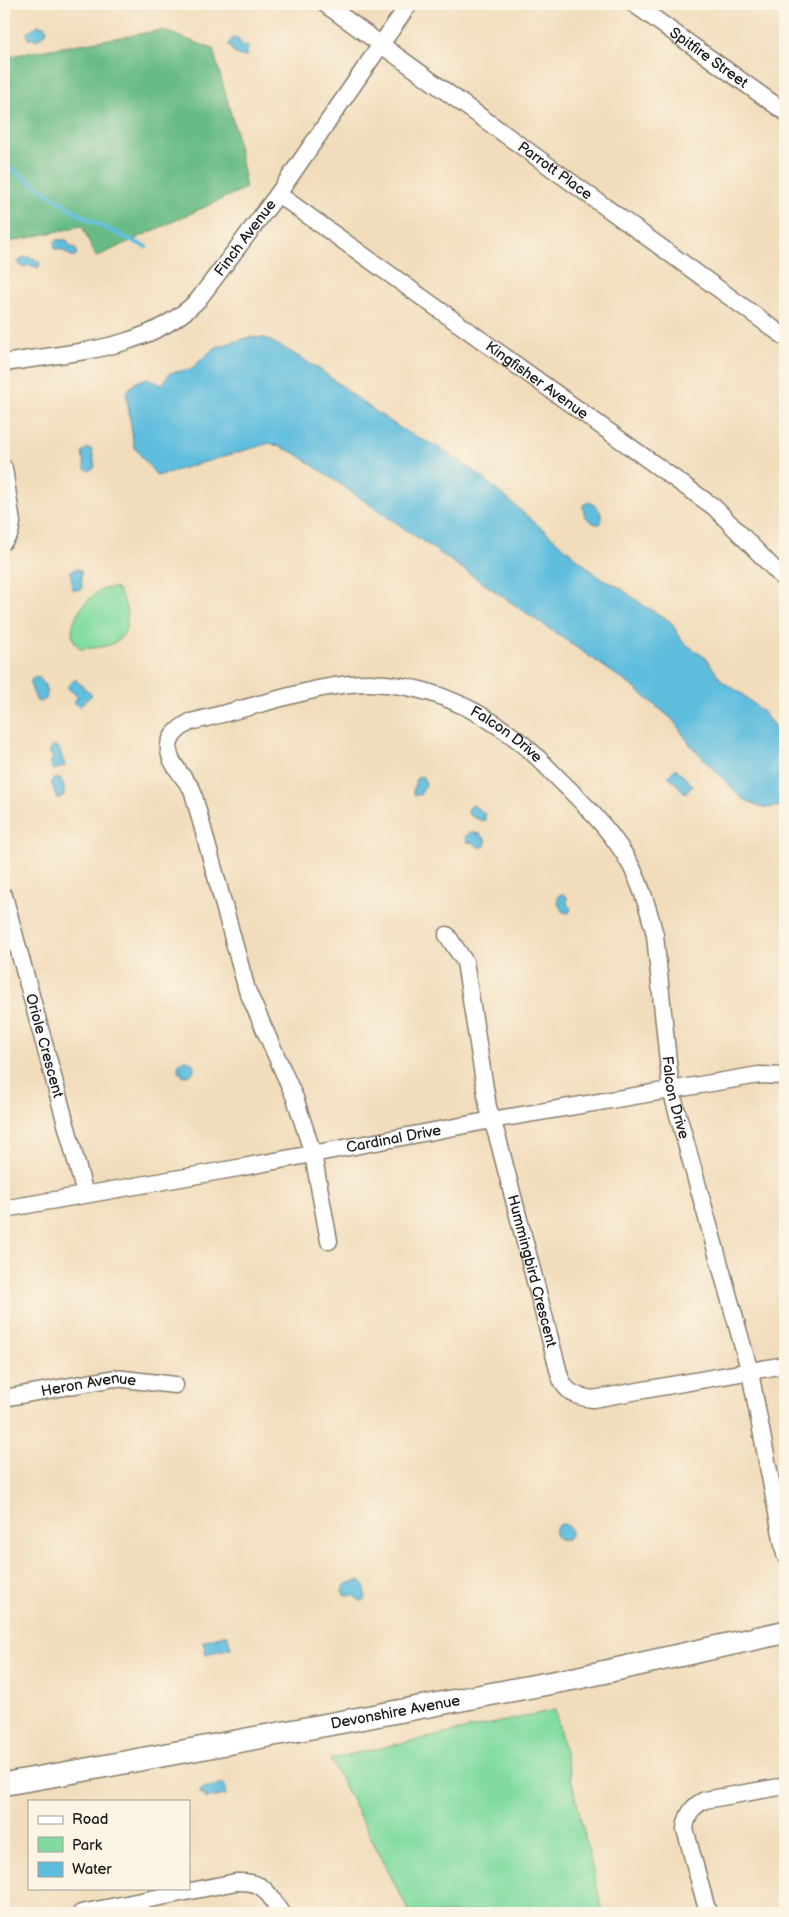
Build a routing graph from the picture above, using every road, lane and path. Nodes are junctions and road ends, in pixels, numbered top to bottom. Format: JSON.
{"nodes":[{"id":1,"x":325,"y":4,"type":"edge"},
{"id":2,"x":409,"y":4,"type":"edge"},
{"id":3,"x":634,"y":4,"type":"edge"},
{"id":4,"x":380,"y":44,"type":"junction"},
{"id":5,"x":785,"y":112,"type":"edge"},
{"id":6,"x":278,"y":194,"type":"junction"},
{"id":7,"x":785,"y":337,"type":"edge"},
{"id":8,"x":4,"y":363,"type":"edge"},
{"id":9,"x":4,"y":468,"type":"edge"},
{"id":10,"x":4,"y":542,"type":"edge"},
{"id":11,"x":785,"y":580,"type":"edge"},
{"id":12,"x":4,"y":896,"type":"edge"},
{"id":13,"x":447,"y":935,"type":"dead end"},
{"id":14,"x":785,"y":1076,"type":"edge"},
{"id":15,"x":672,"y":1090,"type":"junction"},
{"id":16,"x":492,"y":1120,"type":"junction"},
{"id":17,"x":313,"y":1154,"type":"junction"},
{"id":18,"x":84,"y":1194,"type":"junction"},
{"id":19,"x":4,"y":1209,"type":"edge"},
{"id":20,"x":328,"y":1241,"type":"dead end"},
{"id":21,"x":785,"y":1365,"type":"edge"},
{"id":22,"x":750,"y":1372,"type":"junction"},
{"id":23,"x":175,"y":1385,"type":"dead end"},
{"id":24,"x":4,"y":1398,"type":"edge"},
{"id":25,"x":785,"y":1555,"type":"edge"},
{"id":26,"x":785,"y":1632,"type":"edge"},
{"id":27,"x":4,"y":1784,"type":"edge"},
{"id":28,"x":785,"y":1786,"type":"edge"},
{"id":29,"x":89,"y":1912,"type":"edge"},
{"id":30,"x":281,"y":1913,"type":"edge"},
{"id":31,"x":708,"y":1913,"type":"edge"}],
"edges":[{"from":1,"to":4,"type":"street","name":"Parrott Place"},
{"from":2,"to":4,"type":"street","name":"Finch Avenue"},
{"from":3,"to":5,"type":"street","name":"Spitfire Street"},
{"from":4,"to":6,"type":"street","name":"Finch Avenue"},
{"from":4,"to":7,"type":"street","name":"Parrott Place"},
{"from":6,"to":8,"type":"street","name":"Finch Avenue"},
{"from":6,"to":11,"type":"street","name":"Kingfisher Avenue"},
{"from":9,"to":10,"type":"street"},
{"from":12,"to":18,"type":"street","name":"Oriole Crescent"},
{"from":13,"to":16,"type":"street","name":"Hummingbird Crescent"},
{"from":14,"to":15,"type":"street","name":"Cardinal Drive"},
{"from":15,"to":16,"type":"street","name":"Cardinal Drive"},
{"from":15,"to":17,"type":"street","name":"Falcon Drive"},
{"from":15,"to":22,"type":"street","name":"Falcon Drive"},
{"from":16,"to":17,"type":"street","name":"Cardinal Drive"},
{"from":16,"to":22,"type":"street","name":"Hummingbird Crescent"},
{"from":17,"to":18,"type":"street","name":"Cardinal Drive"},
{"from":17,"to":20,"type":"street","name":"Falcon Drive"},
{"from":18,"to":19,"type":"street","name":"Cardinal Drive"},
{"from":21,"to":22,"type":"street","name":"Hummingbird Crescent"},
{"from":22,"to":25,"type":"street","name":"Falcon Drive"},
{"from":23,"to":24,"type":"street","name":"Heron Avenue"},
{"from":26,"to":27,"type":"main road","name":"Devonshire Avenue"},
{"from":28,"to":31,"type":"street"},
{"from":29,"to":30,"type":"street"}]}
